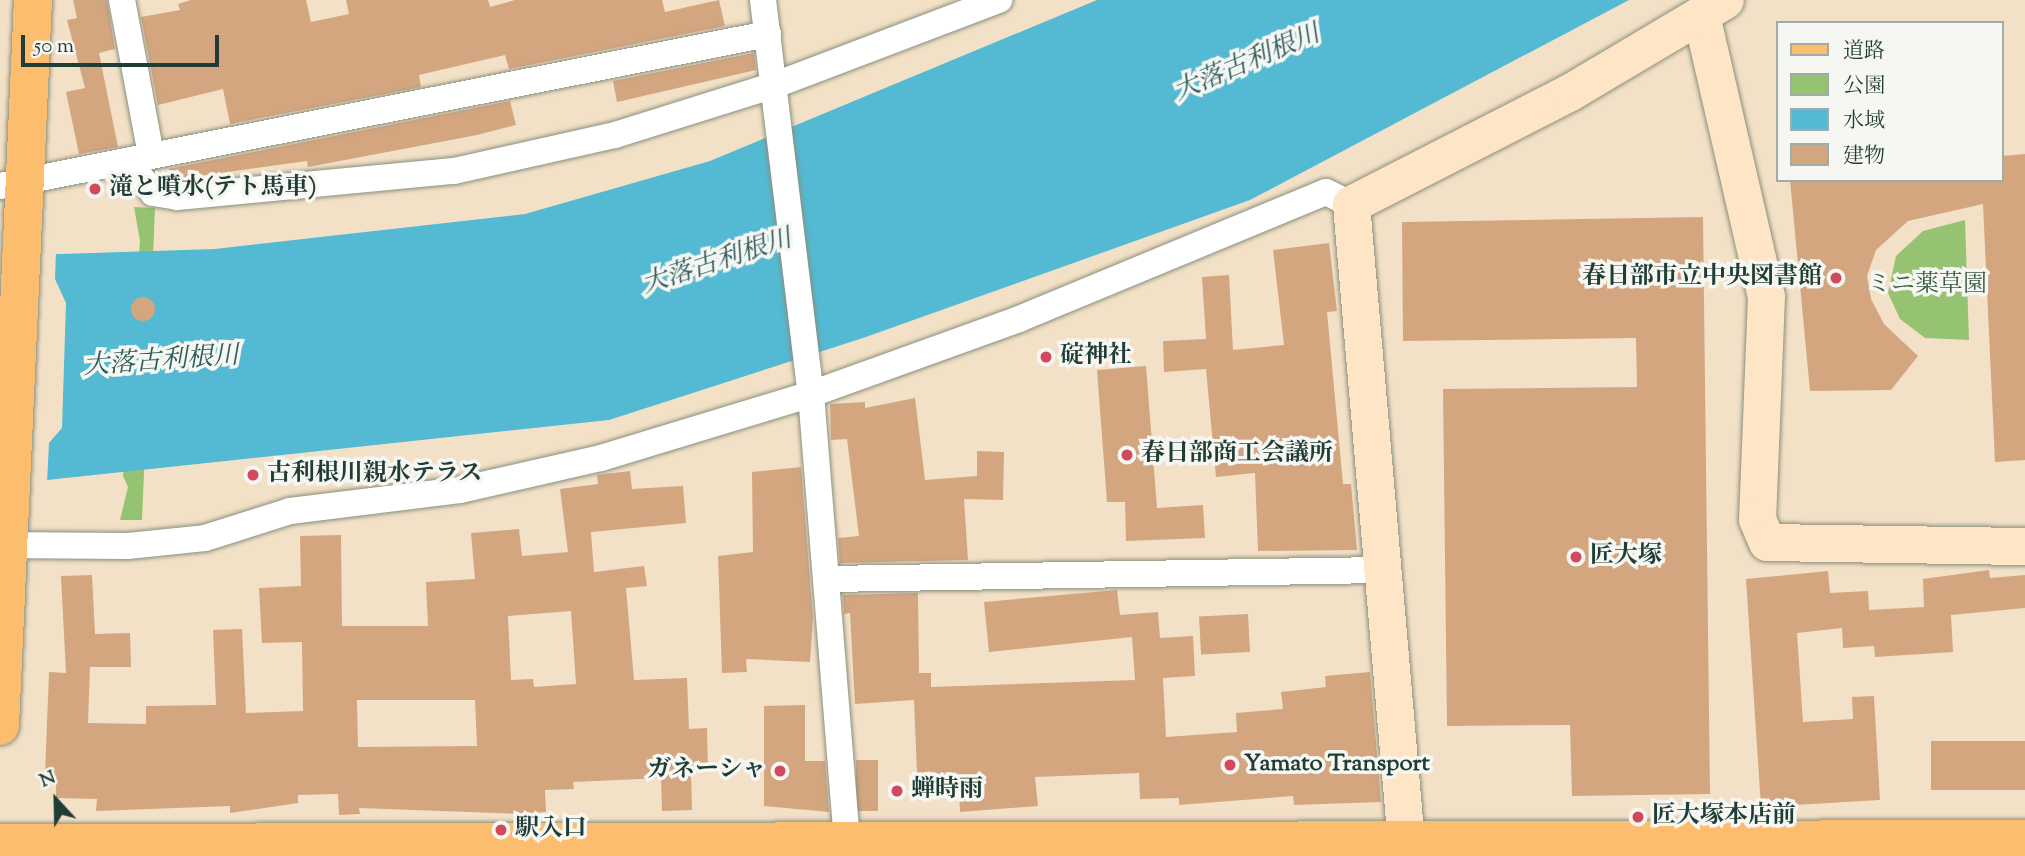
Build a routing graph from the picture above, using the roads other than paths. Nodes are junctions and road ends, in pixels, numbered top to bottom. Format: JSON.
{"nodes":[{"id":1,"x":33,"y":0,"type":"edge"},
{"id":2,"x":122,"y":0,"type":"edge"},
{"id":3,"x":763,"y":0,"type":"edge"},
{"id":4,"x":999,"y":0,"type":"edge"},
{"id":5,"x":1713,"y":7,"type":"edge"},
{"id":6,"x":768,"y":34,"type":"junction"},
{"id":7,"x":775,"y":85,"type":"junction"},
{"id":8,"x":140,"y":159,"type":"junction"},
{"id":9,"x":17,"y":191,"type":"edge"},
{"id":10,"x":1351,"y":204,"type":"junction"},
{"id":11,"x":811,"y":394,"type":"junction"},
{"id":12,"x":5,"y":537,"type":"edge"},
{"id":13,"x":2025,"y":546,"type":"edge"},
{"id":14,"x":1383,"y":570,"type":"junction"},
{"id":15,"x":828,"y":579,"type":"junction"},
{"id":16,"x":0,"y":726,"type":"edge"},
{"id":17,"x":2025,"y":839,"type":"edge"},
{"id":18,"x":847,"y":842,"type":"junction"},
{"id":19,"x":0,"y":843,"type":"edge"},
{"id":20,"x":1406,"y":843,"type":"junction"},
{"id":21,"x":993,"y":849,"type":"edge"},
{"id":22,"x":565,"y":850,"type":"edge"},
{"id":23,"x":333,"y":851,"type":"edge"}],
"edges":[{"from":1,"to":9,"type":"main road"},
{"from":2,"to":8,"type":"street"},
{"from":3,"to":6,"type":"street"},
{"from":4,"to":7,"type":"street"},
{"from":5,"to":10,"type":"street"},
{"from":5,"to":13,"type":"street"},
{"from":6,"to":7,"type":"street"},
{"from":6,"to":8,"type":"street"},
{"from":7,"to":8,"type":"street"},
{"from":7,"to":11,"type":"street"},
{"from":8,"to":9,"type":"street"},
{"from":9,"to":12,"type":"main road"},
{"from":10,"to":11,"type":"street"},
{"from":10,"to":14,"type":"street"},
{"from":11,"to":12,"type":"street"},
{"from":11,"to":15,"type":"street"},
{"from":12,"to":16,"type":"main road"},
{"from":14,"to":15,"type":"street"},
{"from":14,"to":20,"type":"street"},
{"from":15,"to":18,"type":"street"},
{"from":17,"to":20,"type":"main road"},
{"from":18,"to":21,"type":"main road"},
{"from":18,"to":22,"type":"main road"},
{"from":19,"to":23,"type":"main road"},
{"from":20,"to":21,"type":"main road"},
{"from":22,"to":23,"type":"main road"}]}
